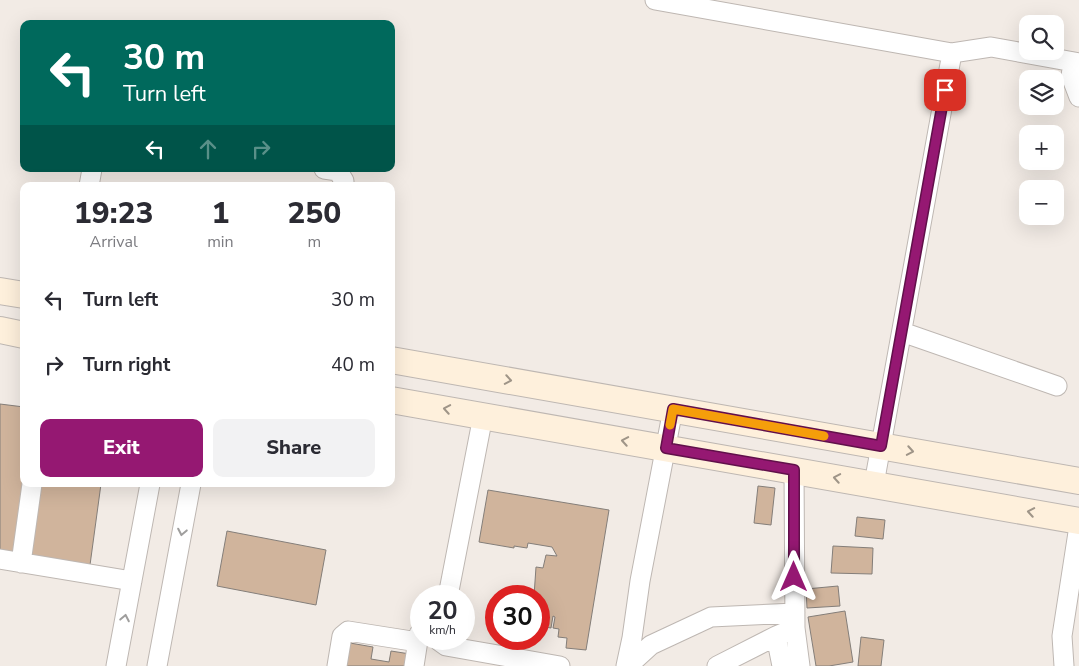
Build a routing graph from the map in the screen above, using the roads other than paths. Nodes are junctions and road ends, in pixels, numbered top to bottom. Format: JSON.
{"nodes":[{"id":1,"x":655,"y":0,"type":"edge"},
{"id":2,"x":748,"y":8,"type":"edge"},
{"id":3,"x":952,"y":53,"type":"junction"},
{"id":4,"x":1076,"y":63,"type":"edge"},
{"id":5,"x":1079,"y":97,"type":"edge"},
{"id":6,"x":0,"y":291,"type":"edge"},
{"id":7,"x":20,"y":294,"type":"edge"},
{"id":8,"x":0,"y":330,"type":"edge"},
{"id":9,"x":902,"y":332,"type":"junction"},
{"id":10,"x":20,"y":333,"type":"edge"},
{"id":11,"x":395,"y":361,"type":"edge"},
{"id":12,"x":1057,"y":386,"type":"dead end"},
{"id":13,"x":395,"y":401,"type":"edge"},
{"id":14,"x":673,"y":409,"type":"junction"},
{"id":15,"x":483,"y":416,"type":"junction"},
{"id":16,"x":881,"y":446,"type":"junction"},
{"id":17,"x":666,"y":448,"type":"junction"},
{"id":18,"x":794,"y":470,"type":"junction"},
{"id":19,"x":1079,"y":481,"type":"edge"},
{"id":20,"x":874,"y":484,"type":"junction"},
{"id":21,"x":32,"y":487,"type":"edge"},
{"id":22,"x":149,"y":487,"type":"edge"},
{"id":23,"x":190,"y":487,"type":"edge"},
{"id":24,"x":1079,"y":521,"type":"edge"},
{"id":25,"x":1079,"y":526,"type":"edge"},
{"id":26,"x":0,"y":560,"type":"edge"},
{"id":27,"x":21,"y":563,"type":"junction"},
{"id":28,"x":132,"y":581,"type":"junction"},
{"id":29,"x":450,"y":585,"type":"edge"},
{"id":30,"x":795,"y":620,"type":"junction"},
{"id":31,"x":776,"y":636,"type":"junction"},
{"id":32,"x":469,"y":650,"type":"edge"},
{"id":33,"x":1069,"y":662,"type":"edge"},
{"id":34,"x":116,"y":666,"type":"edge"},
{"id":35,"x":157,"y":666,"type":"edge"},
{"id":36,"x":336,"y":666,"type":"edge"},
{"id":37,"x":414,"y":666,"type":"edge"},
{"id":38,"x":560,"y":666,"type":"edge"},
{"id":39,"x":627,"y":666,"type":"edge"},
{"id":40,"x":717,"y":666,"type":"edge"},
{"id":41,"x":782,"y":666,"type":"edge"},
{"id":42,"x":800,"y":666,"type":"edge"}],
"edges":[{"from":1,"to":2,"type":"street"},
{"from":2,"to":3,"type":"street"},
{"from":3,"to":4,"type":"street"},
{"from":3,"to":9,"type":"street"},
{"from":4,"to":5,"type":"street"},
{"from":6,"to":7,"type":"main road"},
{"from":8,"to":10,"type":"main road"},
{"from":9,"to":12,"type":"street"},
{"from":9,"to":16,"type":"street"},
{"from":11,"to":14,"type":"main road","one_way":true},
{"from":15,"to":13,"type":"main road","one_way":true},
{"from":14,"to":16,"type":"main road"},
{"from":14,"to":17,"type":"street"},
{"from":17,"to":15,"type":"main road","one_way":true},
{"from":15,"to":29,"type":"street"},
{"from":16,"to":19,"type":"main road","one_way":true},
{"from":16,"to":20,"type":"street"},
{"from":17,"to":18,"type":"main road"},
{"from":17,"to":39,"type":"street"},
{"from":20,"to":18,"type":"main road","one_way":true},
{"from":18,"to":30,"type":"street"},
{"from":24,"to":20,"type":"main road","one_way":true},
{"from":21,"to":27,"type":"street"},
{"from":22,"to":28,"type":"street"},
{"from":23,"to":35,"type":"street","one_way":true},
{"from":25,"to":33,"type":"street"},
{"from":26,"to":27,"type":"street"},
{"from":27,"to":28,"type":"street"},
{"from":34,"to":28,"type":"street","one_way":true},
{"from":30,"to":31,"type":"street"},
{"from":30,"to":39,"type":"street"},
{"from":30,"to":42,"type":"street"},
{"from":31,"to":40,"type":"street"},
{"from":31,"to":41,"type":"street"},
{"from":32,"to":38,"type":"street"},
{"from":36,"to":37,"type":"street"}]}
